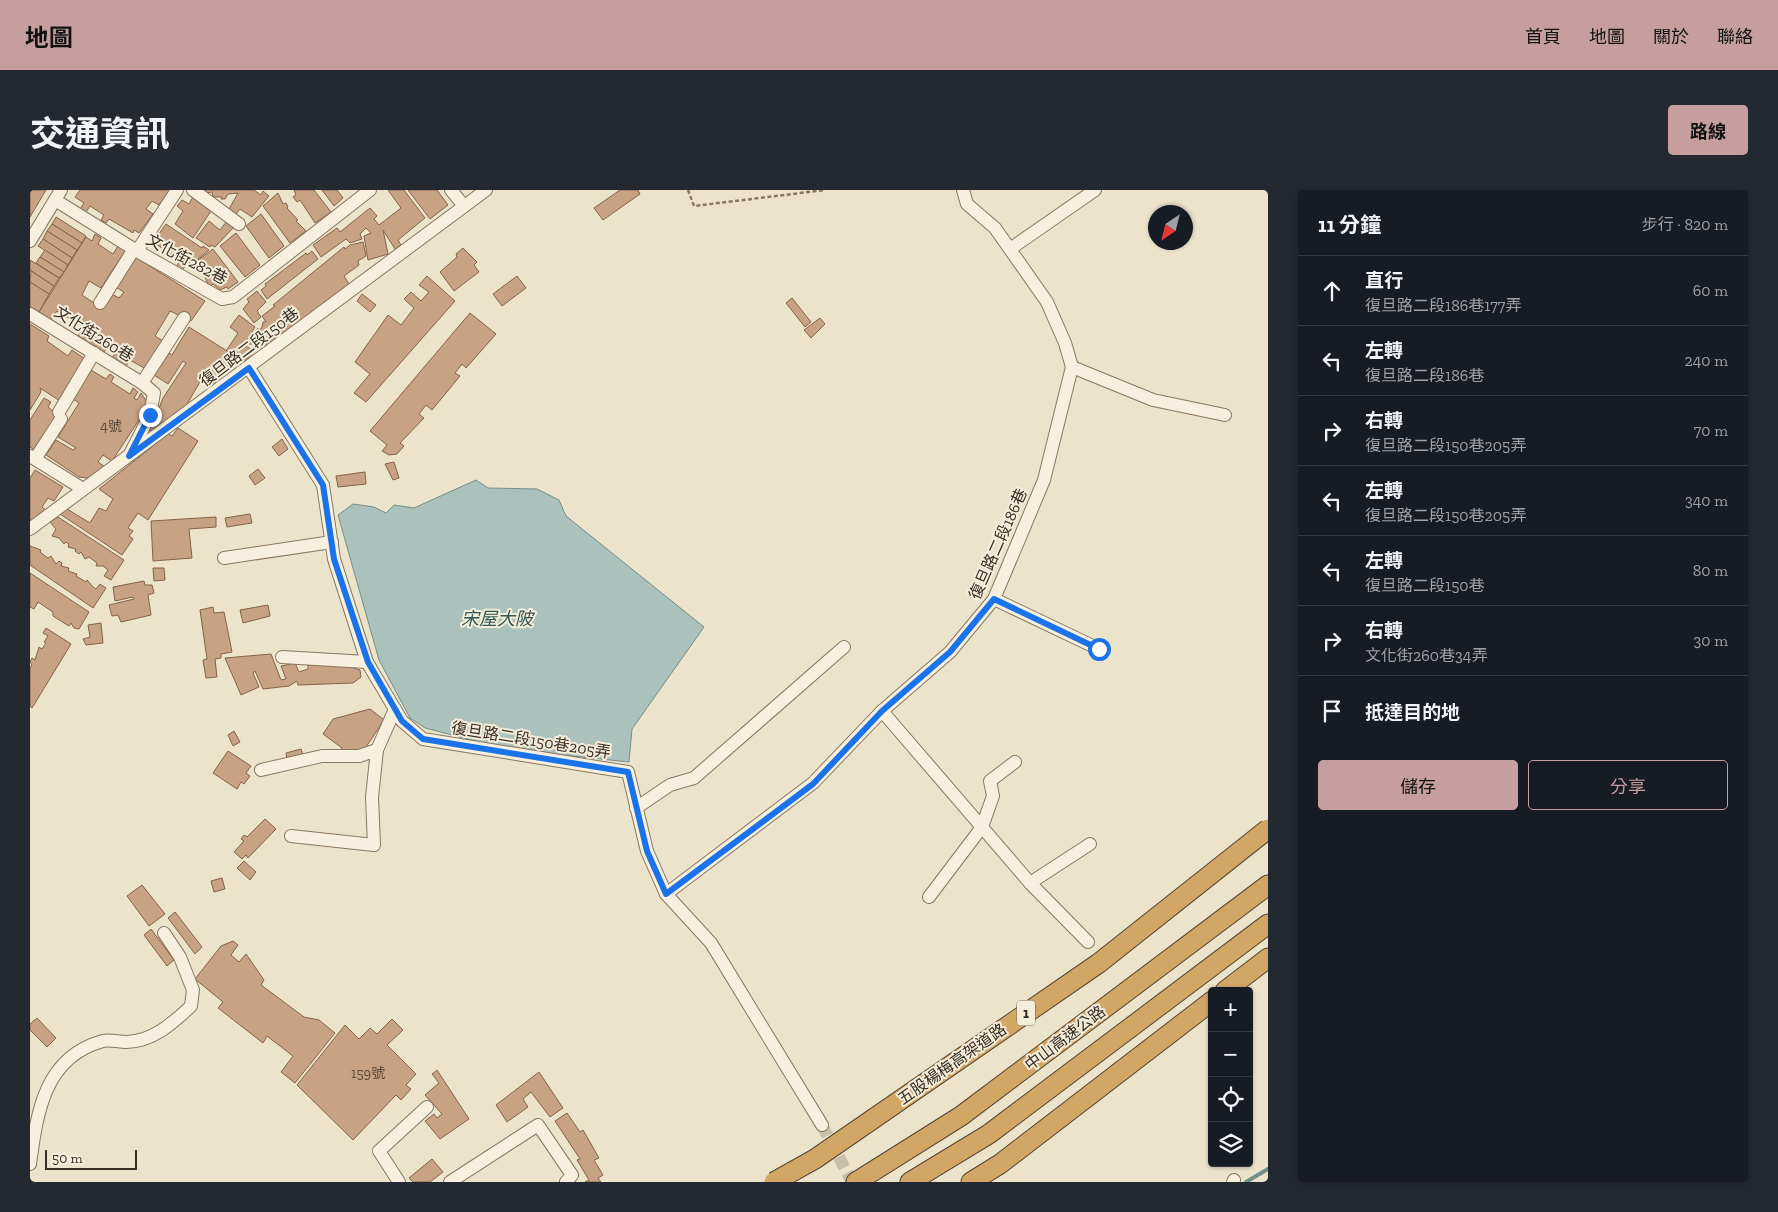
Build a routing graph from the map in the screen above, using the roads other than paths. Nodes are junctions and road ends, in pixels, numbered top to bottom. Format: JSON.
{"nodes":[{"id":1,"x":178,"y":190,"type":"edge"},
{"id":2,"x":193,"y":190,"type":"edge"},
{"id":3,"x":370,"y":190,"type":"edge"},
{"id":4,"x":451,"y":190,"type":"edge"},
{"id":5,"x":486,"y":190,"type":"edge"},
{"id":6,"x":963,"y":190,"type":"edge"},
{"id":7,"x":1095,"y":190,"type":"edge"},
{"id":8,"x":58,"y":195,"type":"edge"},
{"id":9,"x":464,"y":206,"type":"junction"},
{"id":10,"x":239,"y":224,"type":"dead end"},
{"id":11,"x":30,"y":241,"type":"edge"},
{"id":12,"x":1010,"y":249,"type":"junction"},
{"id":13,"x":136,"y":250,"type":"junction"},
{"id":14,"x":100,"y":303,"type":"dead end"},
{"id":15,"x":30,"y":314,"type":"edge"},
{"id":16,"x":184,"y":318,"type":"dead end"},
{"id":17,"x":94,"y":353,"type":"junction"},
{"id":18,"x":1072,"y":366,"type":"junction"},
{"id":19,"x":249,"y":368,"type":"junction"},
{"id":20,"x":142,"y":383,"type":"junction"},
{"id":21,"x":1225,"y":415,"type":"dead end"},
{"id":22,"x":129,"y":456,"type":"junction"},
{"id":23,"x":32,"y":458,"type":"edge"},
{"id":24,"x":83,"y":489,"type":"junction"},
{"id":25,"x":30,"y":529,"type":"edge"},
{"id":26,"x":332,"y":542,"type":"junction"},
{"id":27,"x":224,"y":558,"type":"dead end"},
{"id":28,"x":994,"y":599,"type":"junction"},
{"id":29,"x":844,"y":647,"type":"dead end"},
{"id":30,"x":1099,"y":649,"type":"dead end"},
{"id":31,"x":282,"y":657,"type":"dead end"},
{"id":32,"x":368,"y":662,"type":"junction"},
{"id":33,"x":395,"y":710,"type":"junction"},
{"id":34,"x":882,"y":711,"type":"junction"},
{"id":35,"x":378,"y":750,"type":"junction"},
{"id":36,"x":1015,"y":762,"type":"dead end"},
{"id":37,"x":260,"y":770,"type":"dead end"},
{"id":38,"x":636,"y":808,"type":"junction"},
{"id":39,"x":982,"y":827,"type":"junction"},
{"id":40,"x":1268,"y":829,"type":"edge"},
{"id":41,"x":291,"y":836,"type":"dead end"},
{"id":42,"x":1090,"y":844,"type":"dead end"},
{"id":43,"x":1030,"y":883,"type":"junction"},
{"id":44,"x":1268,"y":885,"type":"edge"},
{"id":45,"x":666,"y":894,"type":"junction"},
{"id":46,"x":929,"y":897,"type":"dead end"},
{"id":47,"x":1268,"y":924,"type":"edge"},
{"id":48,"x":164,"y":933,"type":"dead end"},
{"id":49,"x":1088,"y":942,"type":"dead end"},
{"id":50,"x":1268,"y":958,"type":"edge"},
{"id":51,"x":1230,"y":987,"type":"edge"},
{"id":52,"x":1208,"y":1004,"type":"edge"},
{"id":53,"x":427,"y":1107,"type":"dead end"},
{"id":54,"x":822,"y":1125,"type":"tunnel mouth"},
{"id":55,"x":30,"y":1164,"type":"edge"},
{"id":56,"x":399,"y":1182,"type":"edge"},
{"id":57,"x":450,"y":1182,"type":"edge"},
{"id":58,"x":566,"y":1182,"type":"edge"},
{"id":59,"x":774,"y":1182,"type":"edge"},
{"id":60,"x":856,"y":1182,"type":"edge"},
{"id":61,"x":910,"y":1182,"type":"edge"},
{"id":62,"x":971,"y":1182,"type":"edge"}],
"edges":[{"from":1,"to":13,"type":"street"},
{"from":2,"to":10,"type":"street"},
{"from":3,"to":13,"type":"street","name":"文化街282巷"},
{"from":4,"to":9,"type":"street"},
{"from":5,"to":9,"type":"street","name":"復旦路二段150巷"},
{"from":6,"to":12,"type":"street"},
{"from":7,"to":12,"type":"street"},
{"from":8,"to":11,"type":"street"},
{"from":8,"to":13,"type":"street","name":"文化街282巷"},
{"from":9,"to":19,"type":"street","name":"復旦路二段150巷"},
{"from":12,"to":18,"type":"street"},
{"from":13,"to":14,"type":"street"},
{"from":15,"to":17,"type":"street","name":"文化街260巷"},
{"from":16,"to":20,"type":"street"},
{"from":17,"to":20,"type":"street","name":"文化街260巷"},
{"from":17,"to":23,"type":"street"},
{"from":18,"to":21,"type":"street"},
{"from":18,"to":28,"type":"street","name":"復旦路二段186巷"},
{"from":19,"to":22,"type":"street","name":"復旦路二段150巷"},
{"from":19,"to":26,"type":"street","name":"復旦路二段150巷205弄"},
{"from":20,"to":22,"type":"street"},
{"from":22,"to":24,"type":"street","name":"復旦路二段150巷"},
{"from":23,"to":24,"type":"street"},
{"from":24,"to":25,"type":"street","name":"復旦路二段150巷"},
{"from":26,"to":27,"type":"street"},
{"from":26,"to":32,"type":"street","name":"復旦路二段150巷205弄"},
{"from":28,"to":30,"type":"street"},
{"from":28,"to":34,"type":"street","name":"復旦路二段186巷"},
{"from":29,"to":38,"type":"street"},
{"from":31,"to":32,"type":"street"},
{"from":32,"to":33,"type":"street","name":"復旦路二段150巷205弄"},
{"from":33,"to":35,"type":"street"},
{"from":33,"to":38,"type":"street","name":"復旦路二段150巷205弄"},
{"from":34,"to":39,"type":"street"},
{"from":34,"to":45,"type":"street","name":"復旦路二段186巷"},
{"from":35,"to":37,"type":"street"},
{"from":35,"to":41,"type":"street"},
{"from":36,"to":39,"type":"street"},
{"from":38,"to":45,"type":"street","name":"復旦路二段150巷205弄"},
{"from":39,"to":43,"type":"street"},
{"from":39,"to":46,"type":"street"},
{"from":40,"to":59,"type":"highway","name":"五股楊梅高架道路","number":"1","bridge":true},
{"from":42,"to":43,"type":"street"},
{"from":43,"to":49,"type":"street"},
{"from":44,"to":60,"type":"highway","name":"中山高速公路"},
{"from":45,"to":54,"type":"street","name":"復旦路二段150巷205弄"},
{"from":47,"to":61,"type":"highway","name":"中山高速公路"},
{"from":48,"to":55,"type":"street"},
{"from":50,"to":51,"type":"highway"},
{"from":52,"to":62,"type":"highway"},
{"from":53,"to":56,"type":"street"},
{"from":57,"to":58,"type":"street"}]}
